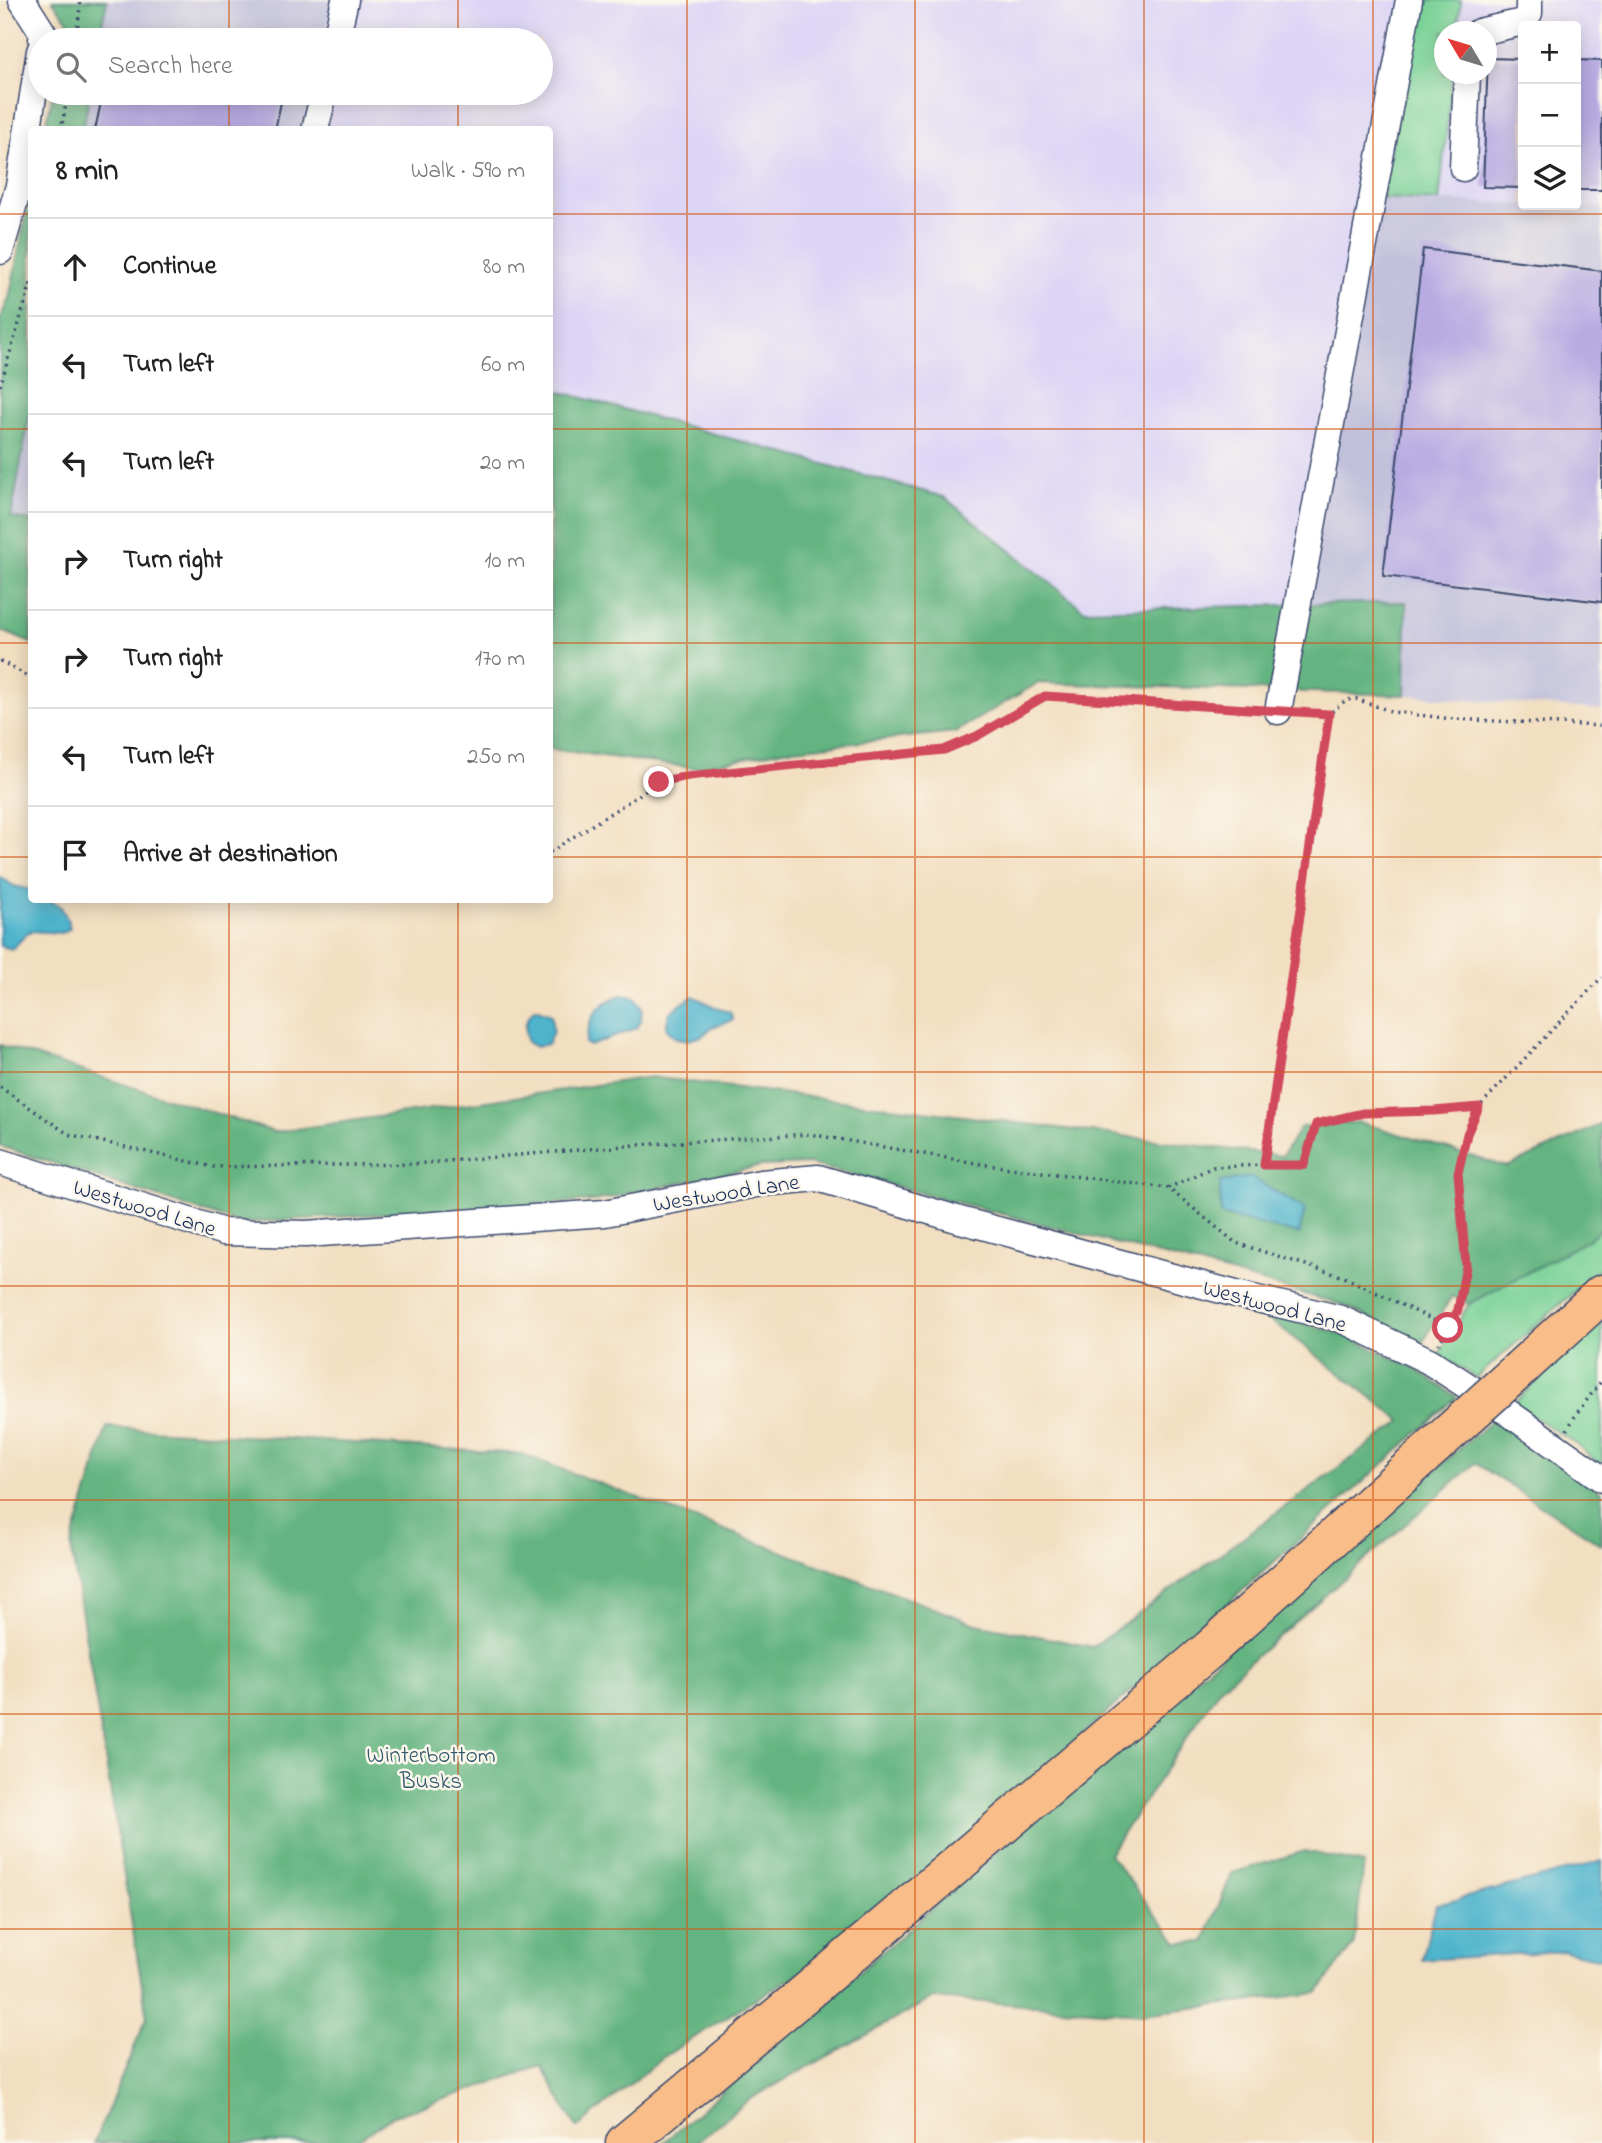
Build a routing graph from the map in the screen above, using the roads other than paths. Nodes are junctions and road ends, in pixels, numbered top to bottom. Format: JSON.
{"nodes":[{"id":1,"x":22,"y":0,"type":"edge"},
{"id":2,"x":345,"y":0,"type":"edge"},
{"id":3,"x":1409,"y":0,"type":"edge"},
{"id":4,"x":1529,"y":0,"type":"edge"},
{"id":5,"x":40,"y":28,"type":"edge"},
{"id":6,"x":339,"y":28,"type":"edge"},
{"id":7,"x":1497,"y":28,"type":"edge"},
{"id":8,"x":1467,"y":84,"type":"edge"},
{"id":9,"x":32,"y":105,"type":"edge"},
{"id":10,"x":321,"y":105,"type":"edge"},
{"id":11,"x":28,"y":126,"type":"edge"},
{"id":12,"x":317,"y":126,"type":"edge"},
{"id":13,"x":28,"y":128,"type":"edge"},
{"id":14,"x":1463,"y":168,"type":"dead end"},
{"id":15,"x":0,"y":251,"type":"edge"},
{"id":16,"x":1278,"y":711,"type":"road end"},
{"id":17,"x":0,"y":1162,"type":"edge"},
{"id":18,"x":1602,"y":1294,"type":"edge"},
{"id":19,"x":1602,"y":1479,"type":"edge"},
{"id":20,"x":625,"y":2143,"type":"edge"}],
"edges":[{"from":1,"to":5,"type":"street"},
{"from":2,"to":6,"type":"street"},
{"from":3,"to":16,"type":"street"},
{"from":4,"to":7,"type":"street"},
{"from":8,"to":14,"type":"street"},
{"from":9,"to":11,"type":"street"},
{"from":10,"to":12,"type":"street"},
{"from":13,"to":15,"type":"street"},
{"from":17,"to":19,"type":"street","name":"Westwood Lane"},
{"from":18,"to":20,"type":"highway","bridge":true}]}
